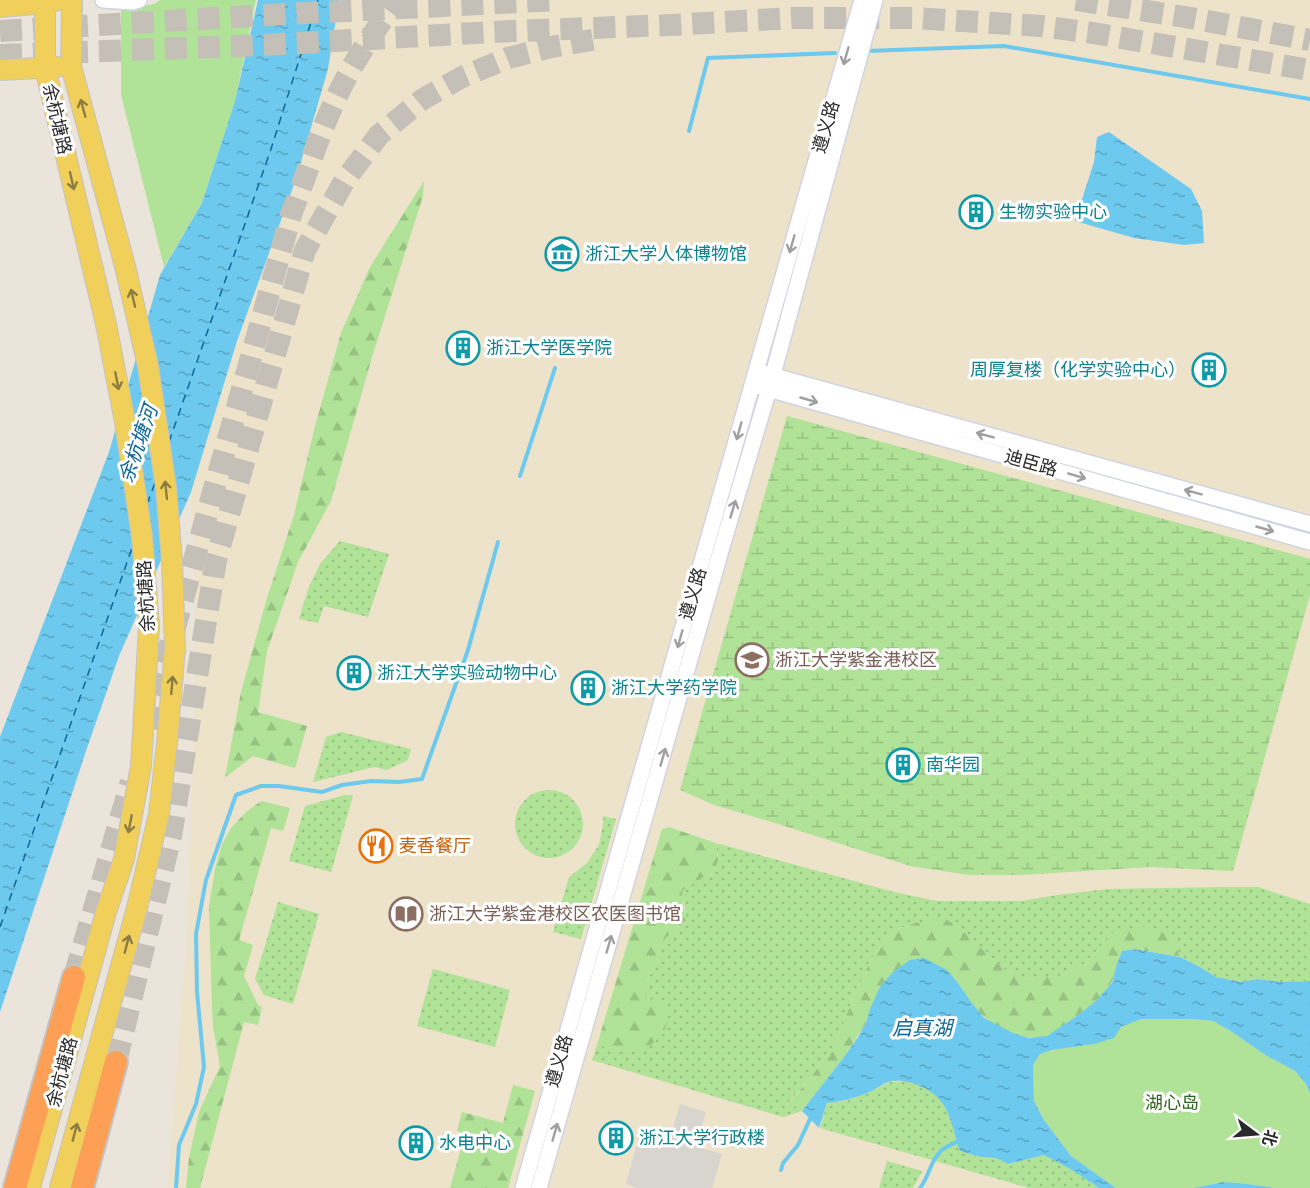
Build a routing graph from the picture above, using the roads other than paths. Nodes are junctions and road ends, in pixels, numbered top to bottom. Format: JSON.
{"nodes":[{"id":1,"x":72,"y":0,"type":"edge"},
{"id":2,"x":103,"y":0,"type":"edge"},
{"id":3,"x":139,"y":0,"type":"edge"},
{"id":4,"x":862,"y":0,"type":"edge"},
{"id":5,"x":874,"y":0,"type":"edge"},
{"id":6,"x":49,"y":1,"type":"edge"},
{"id":7,"x":0,"y":7,"type":"edge"},
{"id":8,"x":71,"y":66,"type":"junction"},
{"id":9,"x":45,"y":68,"type":"junction"},
{"id":10,"x":0,"y":70,"type":"edge"},
{"id":11,"x":754,"y":378,"type":"junction"},
{"id":12,"x":771,"y":382,"type":"junction"},
{"id":13,"x":1310,"y":524,"type":"edge"},
{"id":14,"x":717,"y":538,"type":"junction"},
{"id":15,"x":1310,"y":542,"type":"edge"},
{"id":16,"x":74,"y":976,"type":"tunnel mouth"},
{"id":17,"x":116,"y":1062,"type":"tunnel mouth"},
{"id":18,"x":15,"y":1188,"type":"edge"},
{"id":19,"x":30,"y":1188,"type":"edge"},
{"id":20,"x":60,"y":1188,"type":"edge"},
{"id":21,"x":82,"y":1188,"type":"edge"},
{"id":22,"x":523,"y":1188,"type":"edge"},
{"id":23,"x":539,"y":1188,"type":"edge"}],
"edges":[{"from":1,"to":8,"type":"main road","name":"余杭塘路"},
{"from":2,"to":3,"type":"street"},
{"from":4,"to":11,"type":"street","name":"遵义路","one_way":true},
{"from":5,"to":12,"type":"street","name":"遵义路"},
{"from":6,"to":7,"type":"main road"},
{"from":6,"to":9,"type":"main road","name":"余杭塘路"},
{"from":8,"to":9,"type":"main road"},
{"from":20,"to":8,"type":"main road","name":"余杭塘路","one_way":true,"bridge":true},
{"from":9,"to":10,"type":"main road"},
{"from":9,"to":19,"type":"main road","name":"余杭塘路","one_way":true,"bridge":true},
{"from":11,"to":12,"type":"street","name":"迪臣路"},
{"from":11,"to":14,"type":"street","name":"遵义路","one_way":true},
{"from":13,"to":12,"type":"street","name":"迪臣路","one_way":true},
{"from":14,"to":12,"type":"street","name":"遵义路","one_way":true},
{"from":12,"to":15,"type":"street","name":"迪臣路","one_way":true},
{"from":14,"to":22,"type":"street","name":"遵义路","one_way":true},
{"from":23,"to":14,"type":"street","name":"遵义路","one_way":true},
{"from":16,"to":18,"type":"highway"},
{"from":17,"to":21,"type":"highway"}]}
